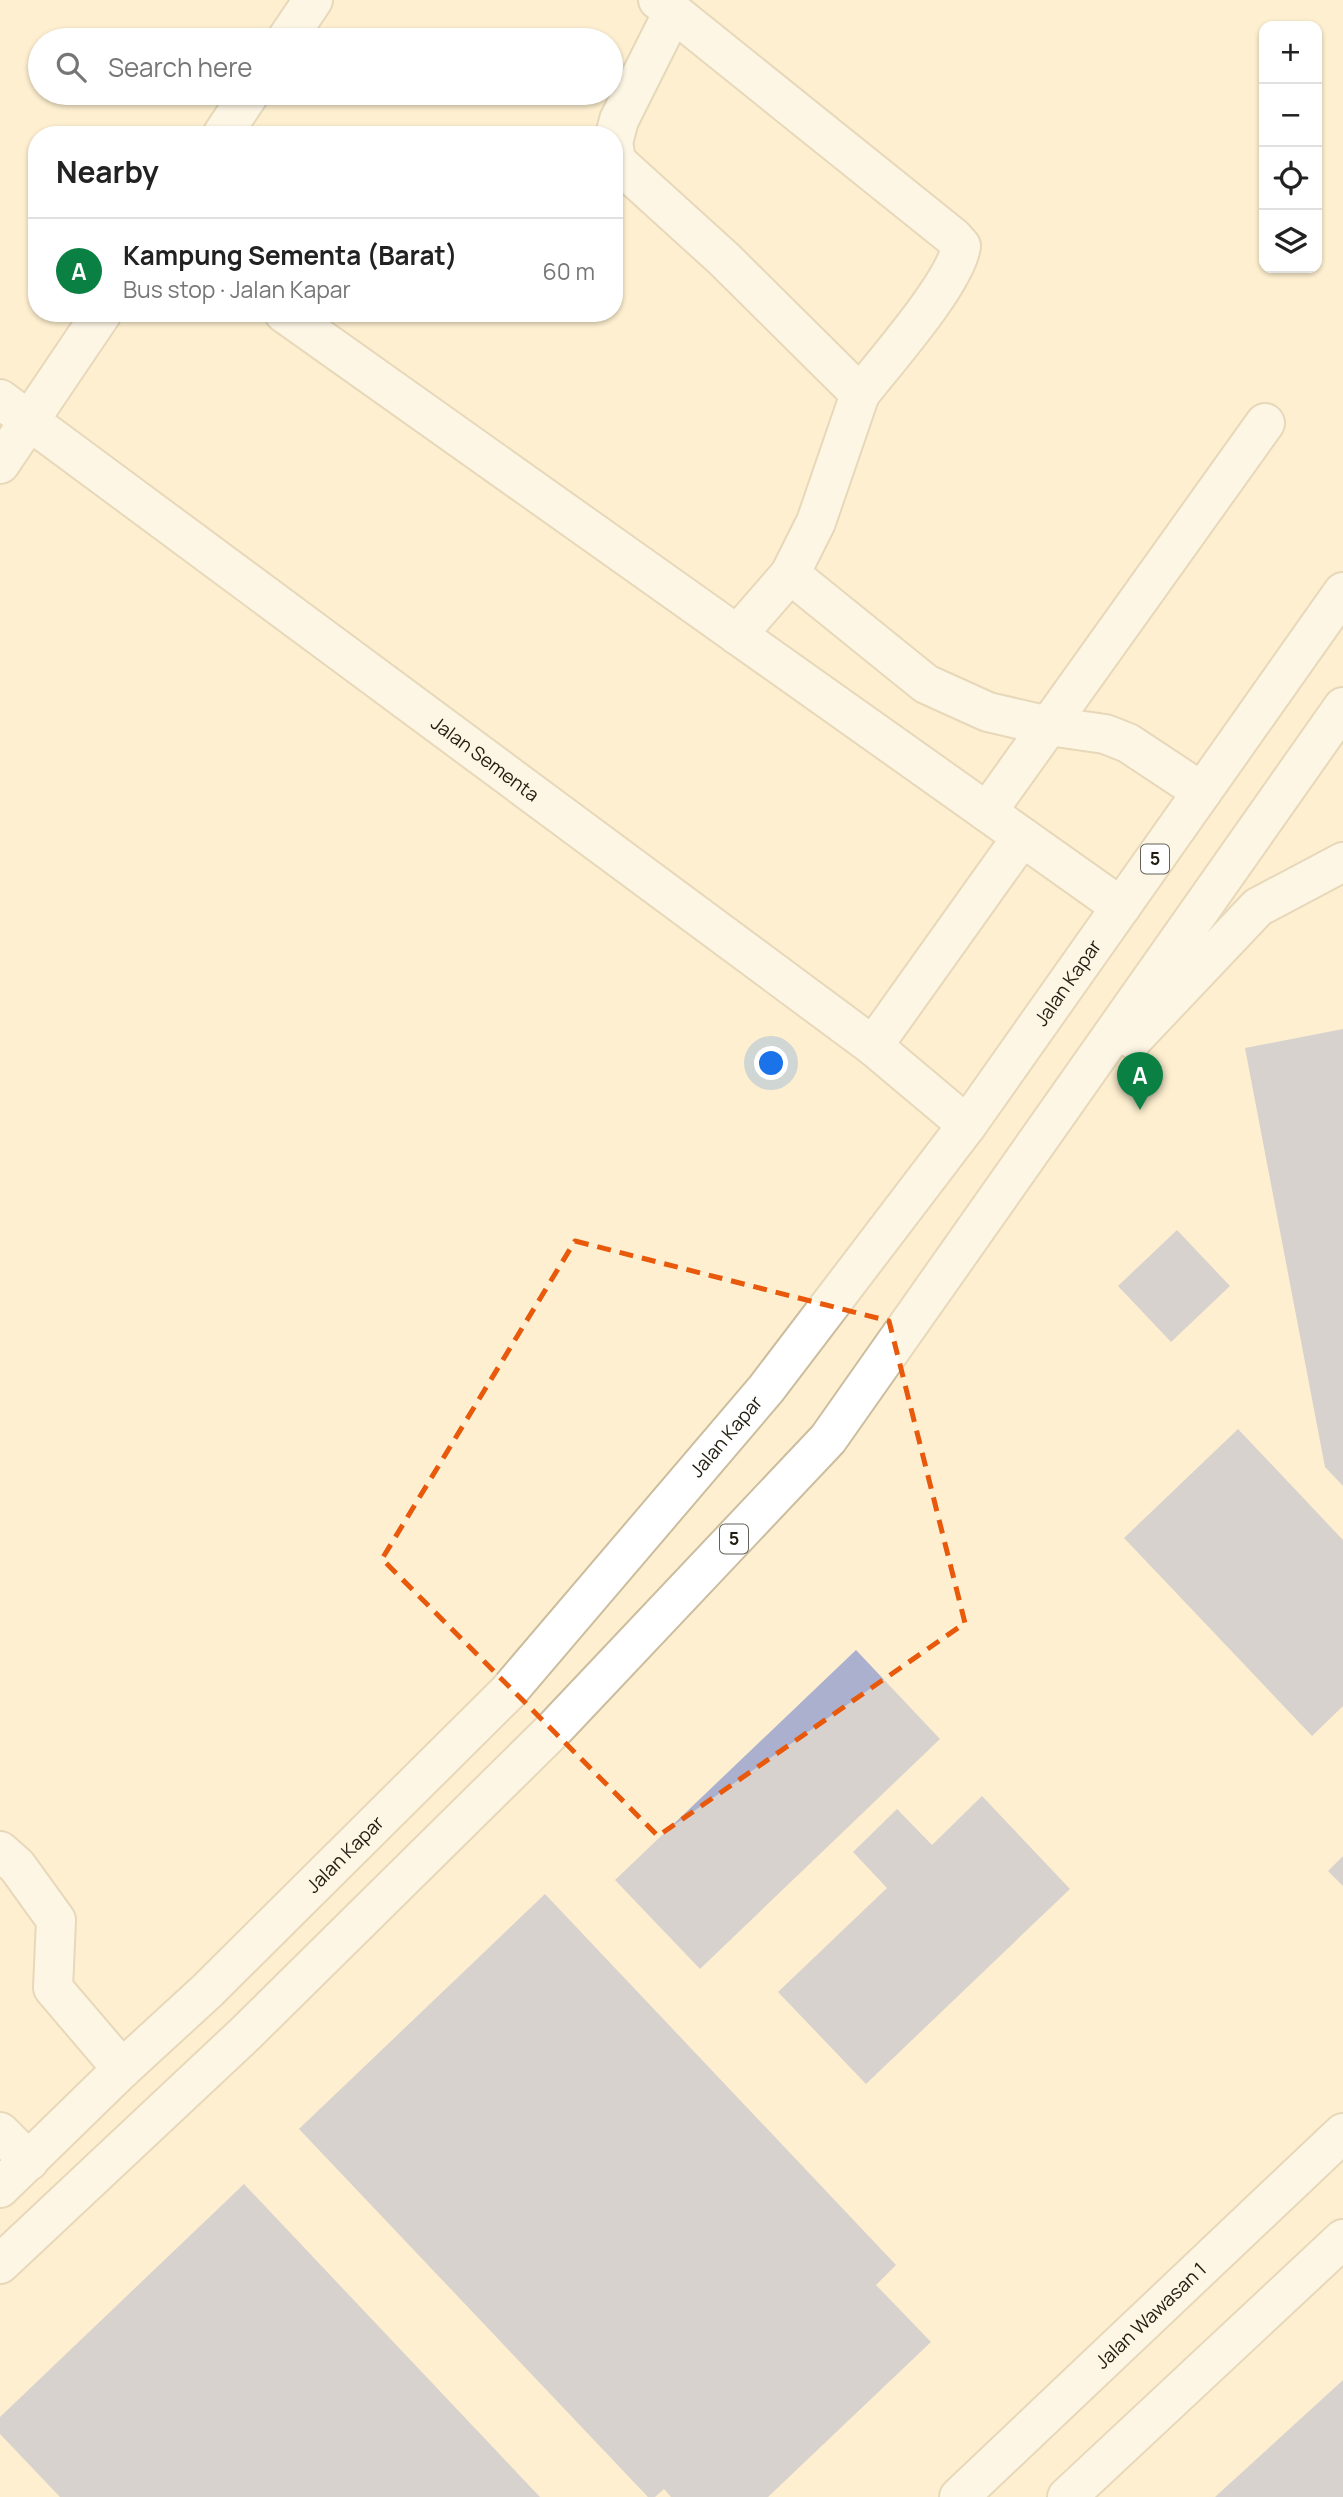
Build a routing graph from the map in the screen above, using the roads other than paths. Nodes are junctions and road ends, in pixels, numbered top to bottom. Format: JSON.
{"nodes":[{"id":1,"x":313,"y":0,"type":"edge"},
{"id":2,"x":666,"y":6,"type":"edge"},
{"id":3,"x":294,"y":28,"type":"edge"},
{"id":4,"x":242,"y":105,"type":"edge"},
{"id":5,"x":228,"y":126,"type":"edge"},
{"id":6,"x":617,"y":126,"type":"edge"},
{"id":7,"x":623,"y":167,"type":"edge"},
{"id":8,"x":94,"y":322,"type":"edge"},
{"id":9,"x":297,"y":322,"type":"edge"},
{"id":10,"x":860,"y":394,"type":"junction"},
{"id":11,"x":15,"y":410,"type":"edge"},
{"id":12,"x":1265,"y":423,"type":"dead end"},
{"id":13,"x":0,"y":464,"type":"edge"},
{"id":14,"x":790,"y":574,"type":"junction"},
{"id":15,"x":1343,"y":592,"type":"edge"},
{"id":16,"x":737,"y":635,"type":"junction"},
{"id":17,"x":1343,"y":707,"type":"edge"},
{"id":18,"x":1049,"y":726,"type":"junction"},
{"id":19,"x":1202,"y":792,"type":"junction"},
{"id":20,"x":987,"y":813,"type":"junction"},
{"id":21,"x":1022,"y":837,"type":"junction"},
{"id":22,"x":1343,"y":862,"type":"edge"},
{"id":23,"x":1121,"y":907,"type":"junction"},
{"id":24,"x":873,"y":1046,"type":"junction"},
{"id":25,"x":967,"y":1125,"type":"junction"},
{"id":26,"x":1038,"y":1141,"type":"junction"},
{"id":27,"x":0,"y":1851,"type":"edge"},
{"id":28,"x":121,"y":2069,"type":"junction"},
{"id":29,"x":0,"y":2132,"type":"edge"},
{"id":30,"x":1343,"y":2133,"type":"edge"},
{"id":31,"x":29,"y":2161,"type":"junction"},
{"id":32,"x":0,"y":2188,"type":"edge"},
{"id":33,"x":1343,"y":2239,"type":"edge"},
{"id":34,"x":0,"y":2264,"type":"edge"},
{"id":35,"x":958,"y":2497,"type":"edge"},
{"id":36,"x":1067,"y":2497,"type":"edge"}],
"edges":[{"from":1,"to":3,"type":"main road"},
{"from":2,"to":6,"type":"main road"},
{"from":2,"to":10,"type":"main road"},
{"from":4,"to":5,"type":"main road"},
{"from":7,"to":10,"type":"main road"},
{"from":8,"to":11,"type":"main road"},
{"from":9,"to":16,"type":"main road"},
{"from":10,"to":14,"type":"main road"},
{"from":11,"to":13,"type":"main road"},
{"from":11,"to":24,"type":"main road","name":"Jalan Sementa"},
{"from":12,"to":18,"type":"main road"},
{"from":14,"to":16,"type":"main road"},
{"from":14,"to":18,"type":"main road"},
{"from":15,"to":19,"type":"main road","name":"Jalan Kapar","number":"5"},
{"from":16,"to":20,"type":"main road"},
{"from":17,"to":26,"type":"main road","number":"5"},
{"from":18,"to":19,"type":"main road"},
{"from":18,"to":20,"type":"main road"},
{"from":19,"to":23,"type":"main road","name":"Jalan Kapar","number":"5"},
{"from":20,"to":21,"type":"main road"},
{"from":21,"to":23,"type":"main road"},
{"from":21,"to":24,"type":"main road"},
{"from":22,"to":26,"type":"main road"},
{"from":23,"to":25,"type":"main road","name":"Jalan Kapar","number":"5"},
{"from":24,"to":25,"type":"main road","name":"Jalan Sementa"},
{"from":25,"to":28,"type":"main road","name":"Jalan Kapar","number":"5"},
{"from":26,"to":34,"type":"main road","number":"5"},
{"from":27,"to":28,"type":"main road"},
{"from":28,"to":31,"type":"main road","name":"Jalan Kapar","number":"5"},
{"from":29,"to":31,"type":"main road"},
{"from":30,"to":35,"type":"main road","name":"Jalan Wawasan 1"},
{"from":31,"to":32,"type":"main road","name":"Jalan Kapar","number":"5"},
{"from":33,"to":36,"type":"main road"}]}
